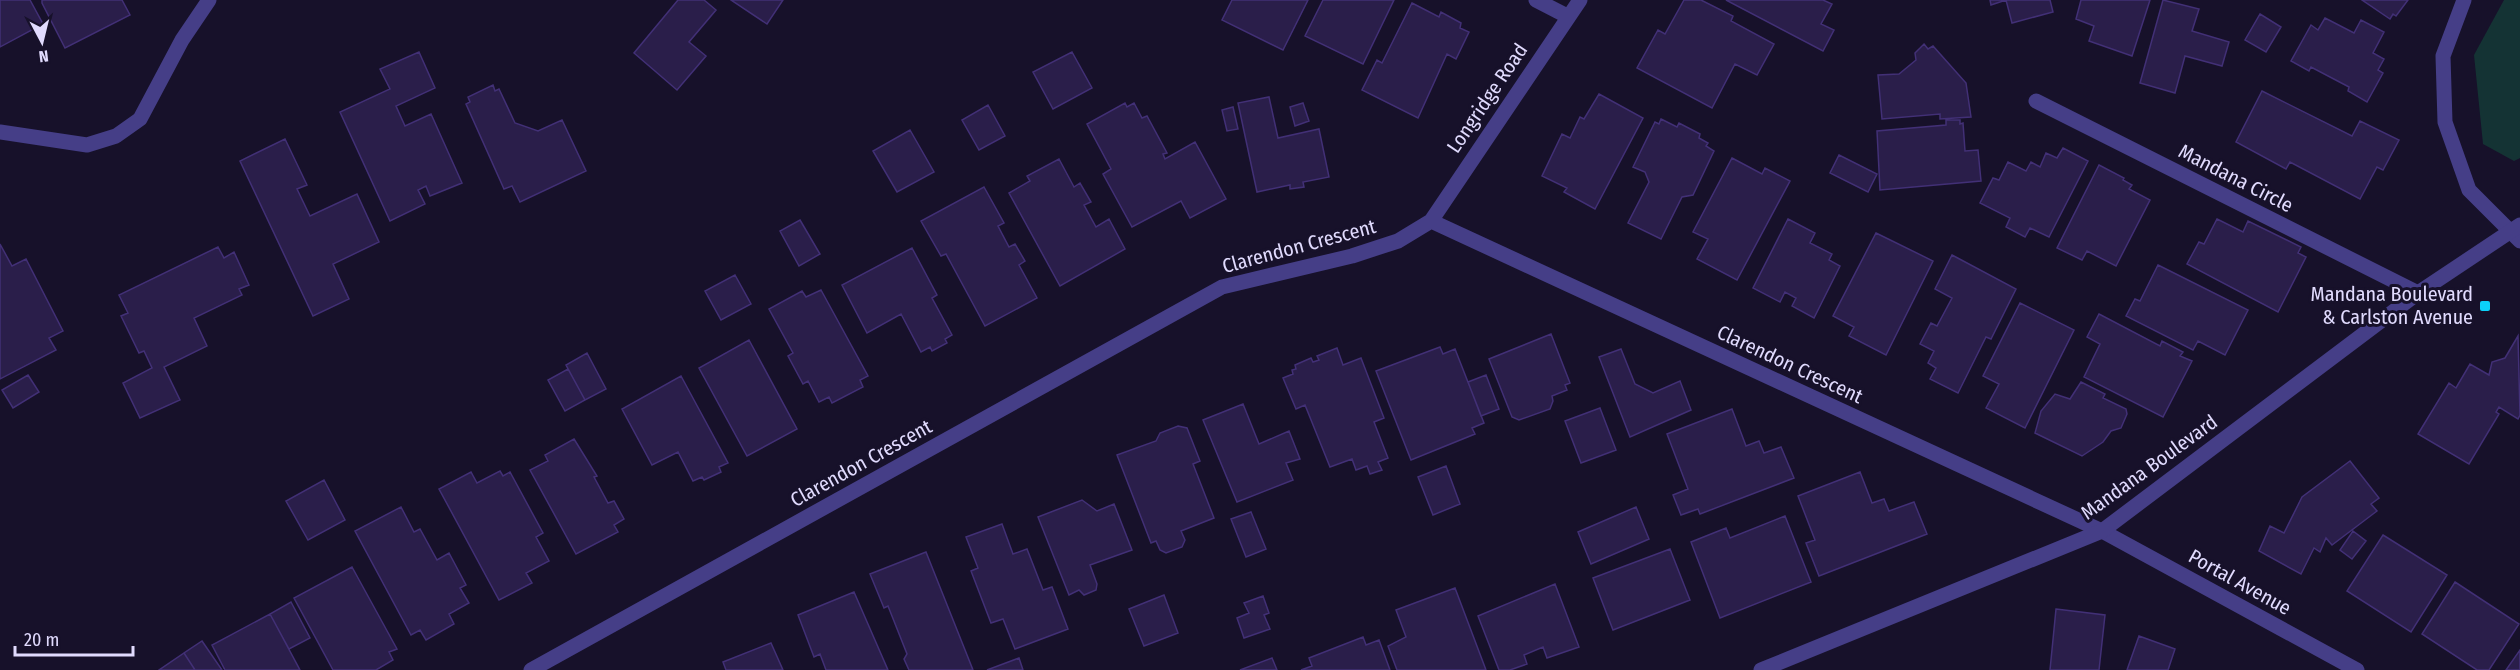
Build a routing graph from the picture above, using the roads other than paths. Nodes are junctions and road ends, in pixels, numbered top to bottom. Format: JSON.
{"nodes":[{"id":1,"x":209,"y":0,"type":"edge"},
{"id":2,"x":1536,"y":0,"type":"edge"},
{"id":3,"x":1580,"y":0,"type":"edge"},
{"id":4,"x":2464,"y":0,"type":"edge"},
{"id":5,"x":1567,"y":16,"type":"junction"},
{"id":6,"x":2036,"y":101,"type":"dead end"},
{"id":7,"x":0,"y":132,"type":"edge"},
{"id":8,"x":1431,"y":221,"type":"junction"},
{"id":9,"x":2516,"y":232,"type":"edge"},
{"id":10,"x":2418,"y":293,"type":"junction"},
{"id":11,"x":2102,"y":531,"type":"junction"},
{"id":12,"x":531,"y":670,"type":"edge"},
{"id":13,"x":1761,"y":670,"type":"edge"},
{"id":14,"x":2357,"y":670,"type":"edge"}],
"edges":[{"from":1,"to":7,"type":"street"},
{"from":2,"to":5,"type":"street"},
{"from":3,"to":5,"type":"street","name":"Longridge Road"},
{"from":4,"to":9,"type":"street"},
{"from":5,"to":8,"type":"street","name":"Longridge Road"},
{"from":6,"to":10,"type":"street","name":"Mandana Circle"},
{"from":8,"to":11,"type":"street","name":"Clarendon Crescent"},
{"from":8,"to":12,"type":"street","name":"Clarendon Crescent"},
{"from":9,"to":10,"type":"street","name":"Mandana Boulevard"},
{"from":10,"to":11,"type":"street","name":"Mandana Boulevard"},
{"from":11,"to":13,"type":"street","name":"Mandana Boulevard"},
{"from":11,"to":14,"type":"street","name":"Portal Avenue"}]}
